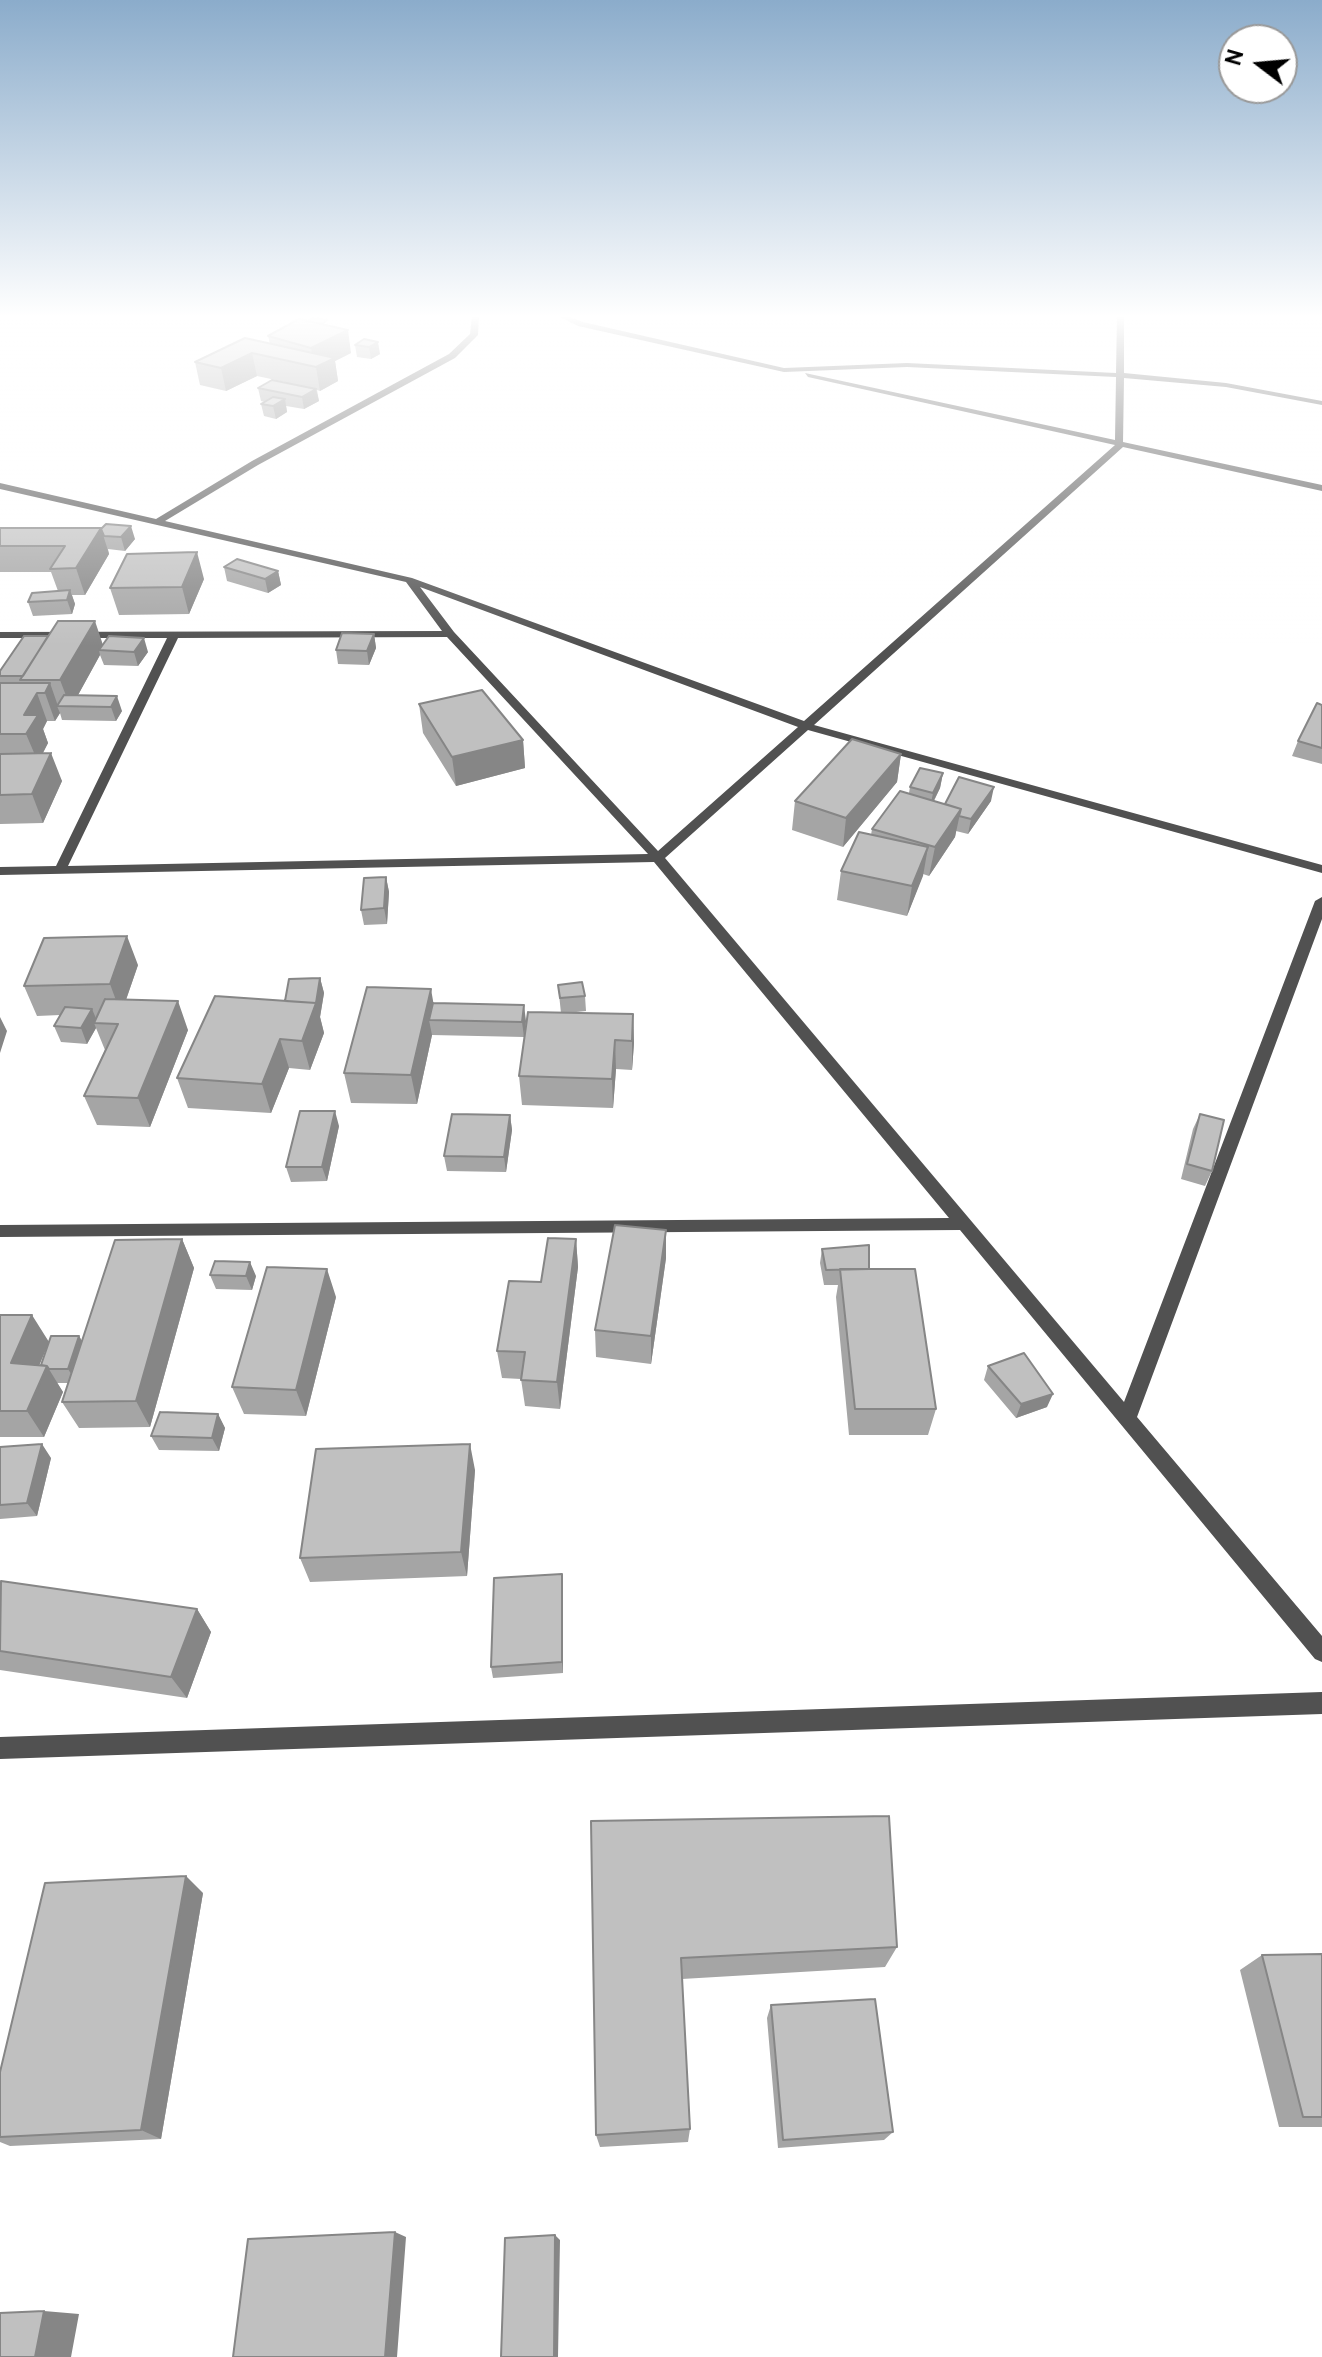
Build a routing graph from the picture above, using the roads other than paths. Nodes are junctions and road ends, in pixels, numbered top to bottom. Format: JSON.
{"nodes":[{"id":1,"x":323,"y":426,"type":"edge"},
{"id":2,"x":1031,"y":426,"type":"edge"},
{"id":3,"x":1118,"y":426,"type":"edge"},
{"id":4,"x":1119,"y":446,"type":"junction"},
{"id":5,"x":0,"y":486,"type":"edge"},
{"id":6,"x":1322,"y":488,"type":"edge"},
{"id":7,"x":157,"y":522,"type":"junction"},
{"id":8,"x":409,"y":580,"type":"junction"},
{"id":9,"x":450,"y":634,"type":"junction"},
{"id":10,"x":0,"y":635,"type":"edge"},
{"id":11,"x":173,"y":637,"type":"junction"},
{"id":12,"x":806,"y":726,"type":"junction"},
{"id":13,"x":658,"y":858,"type":"junction"},
{"id":14,"x":1322,"y":869,"type":"edge"},
{"id":15,"x":60,"y":870,"type":"junction"},
{"id":16,"x":0,"y":871,"type":"edge"},
{"id":17,"x":1322,"y":901,"type":"edge"},
{"id":18,"x":963,"y":1224,"type":"junction"},
{"id":19,"x":0,"y":1231,"type":"edge"},
{"id":20,"x":1127,"y":1419,"type":"junction"},
{"id":21,"x":1322,"y":1652,"type":"edge"},
{"id":22,"x":1322,"y":1703,"type":"edge"},
{"id":23,"x":0,"y":1748,"type":"edge"}],
"edges":[{"from":1,"to":7,"type":"street"},
{"from":2,"to":4,"type":"street"},
{"from":3,"to":4,"type":"street"},
{"from":4,"to":6,"type":"street"},
{"from":4,"to":12,"type":"street"},
{"from":5,"to":7,"type":"street"},
{"from":7,"to":8,"type":"street"},
{"from":8,"to":9,"type":"street"},
{"from":8,"to":12,"type":"street"},
{"from":9,"to":11,"type":"street"},
{"from":9,"to":13,"type":"street"},
{"from":10,"to":11,"type":"street"},
{"from":11,"to":15,"type":"street"},
{"from":12,"to":13,"type":"street"},
{"from":12,"to":14,"type":"street"},
{"from":13,"to":15,"type":"street"},
{"from":13,"to":18,"type":"street"},
{"from":15,"to":16,"type":"street"},
{"from":17,"to":20,"type":"street"},
{"from":18,"to":19,"type":"street"},
{"from":18,"to":20,"type":"street"},
{"from":20,"to":21,"type":"street"},
{"from":22,"to":23,"type":"street"}]}
